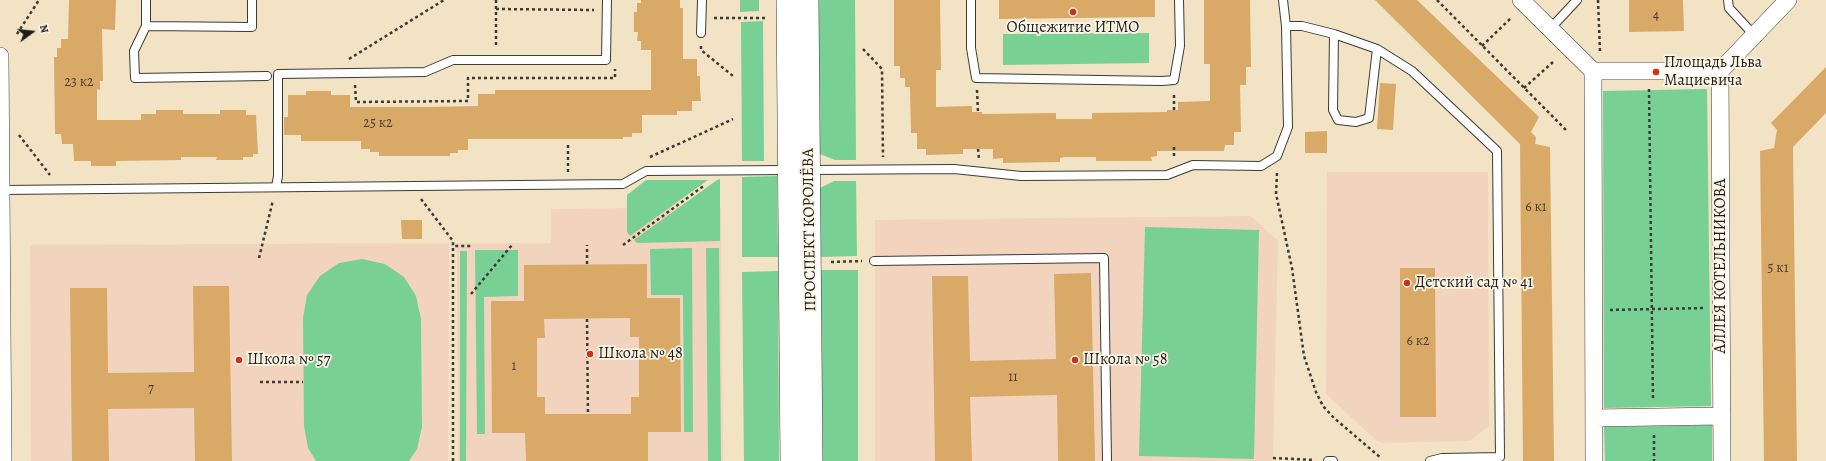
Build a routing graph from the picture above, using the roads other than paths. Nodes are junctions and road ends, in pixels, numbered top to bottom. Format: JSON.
{"nodes":[{"id":1,"x":146,"y":0,"type":"edge"},
{"id":2,"x":252,"y":0,"type":"edge"},
{"id":3,"x":607,"y":0,"type":"edge"},
{"id":4,"x":702,"y":0,"type":"edge"},
{"id":5,"x":787,"y":0,"type":"edge"},
{"id":6,"x":808,"y":0,"type":"edge"},
{"id":7,"x":971,"y":0,"type":"edge"},
{"id":8,"x":1179,"y":0,"type":"edge"},
{"id":9,"x":1283,"y":0,"type":"edge"},
{"id":10,"x":1521,"y":0,"type":"edge"},
{"id":11,"x":1577,"y":0,"type":"edge"},
{"id":12,"x":1728,"y":0,"type":"edge"},
{"id":13,"x":1788,"y":0,"type":"edge"},
{"id":14,"x":146,"y":26,"type":"junction"},
{"id":15,"x":1286,"y":26,"type":"junction"},
{"id":16,"x":1550,"y":29,"type":"junction"},
{"id":17,"x":701,"y":33,"type":"road end"},
{"id":18,"x":1334,"y":34,"type":"junction"},
{"id":19,"x":1754,"y":35,"type":"junction"},
{"id":20,"x":1377,"y":49,"type":"junction"},
{"id":21,"x":0,"y":56,"type":"edge"},
{"id":22,"x":1592,"y":71,"type":"junction"},
{"id":23,"x":1720,"y":71,"type":"junction"},
{"id":24,"x":266,"y":76,"type":"dead end"},
{"id":25,"x":799,"y":170,"type":"junction"},
{"id":26,"x":1,"y":184,"type":"edge"},
{"id":27,"x":276,"y":187,"type":"junction"},
{"id":28,"x":874,"y":261,"type":"road end"},
{"id":29,"x":1722,"y":416,"type":"junction"},
{"id":30,"x":1594,"y":418,"type":"junction"},
{"id":31,"x":3,"y":461,"type":"edge"},
{"id":32,"x":791,"y":461,"type":"edge"},
{"id":33,"x":812,"y":461,"type":"edge"},
{"id":34,"x":1107,"y":461,"type":"edge"},
{"id":35,"x":1328,"y":461,"type":"edge"},
{"id":36,"x":1333,"y":461,"type":"edge"},
{"id":37,"x":1430,"y":461,"type":"edge"},
{"id":38,"x":1594,"y":461,"type":"edge"},
{"id":39,"x":1722,"y":461,"type":"edge"}],
"edges":[{"from":1,"to":14,"type":"lane"},
{"from":2,"to":14,"type":"lane"},
{"from":3,"to":27,"type":"lane"},
{"from":4,"to":17,"type":"lane"},
{"from":5,"to":25,"type":"street","name":"ПРОСПЕКТ КОРОЛЁВА"},
{"from":6,"to":25,"type":"street","name":"ПРОСПЕКТ КОРОЛЁВА"},
{"from":7,"to":8,"type":"lane"},
{"from":9,"to":15,"type":"lane"},
{"from":10,"to":16,"type":"street"},
{"from":11,"to":16,"type":"lane"},
{"from":12,"to":19,"type":"lane"},
{"from":13,"to":19,"type":"street"},
{"from":14,"to":24,"type":"lane"},
{"from":15,"to":18,"type":"lane"},
{"from":15,"to":25,"type":"lane"},
{"from":16,"to":22,"type":"street"},
{"from":18,"to":20,"type":"lane"},
{"from":18,"to":20,"type":"lane"},
{"from":19,"to":23,"type":"street"},
{"from":20,"to":37,"type":"lane"},
{"from":21,"to":26,"type":"street"},
{"from":22,"to":23,"type":"street"},
{"from":22,"to":30,"type":"street"},
{"from":23,"to":29,"type":"street","name":"АЛЛЕЯ КОТЕЛЬНИКОВА"},
{"from":25,"to":27,"type":"lane"},
{"from":25,"to":32,"type":"street","name":"ПРОСПЕКТ КОРОЛЁВА"},
{"from":25,"to":33,"type":"street","name":"ПРОСПЕКТ КОРОЛЁВА"},
{"from":26,"to":27,"type":"lane"},
{"from":26,"to":31,"type":"street"},
{"from":28,"to":34,"type":"lane"},
{"from":29,"to":30,"type":"street"},
{"from":29,"to":39,"type":"street","name":"АЛЛЕЯ КОТЕЛЬНИКОВА"},
{"from":30,"to":38,"type":"street"},
{"from":35,"to":36,"type":"lane"}]}
